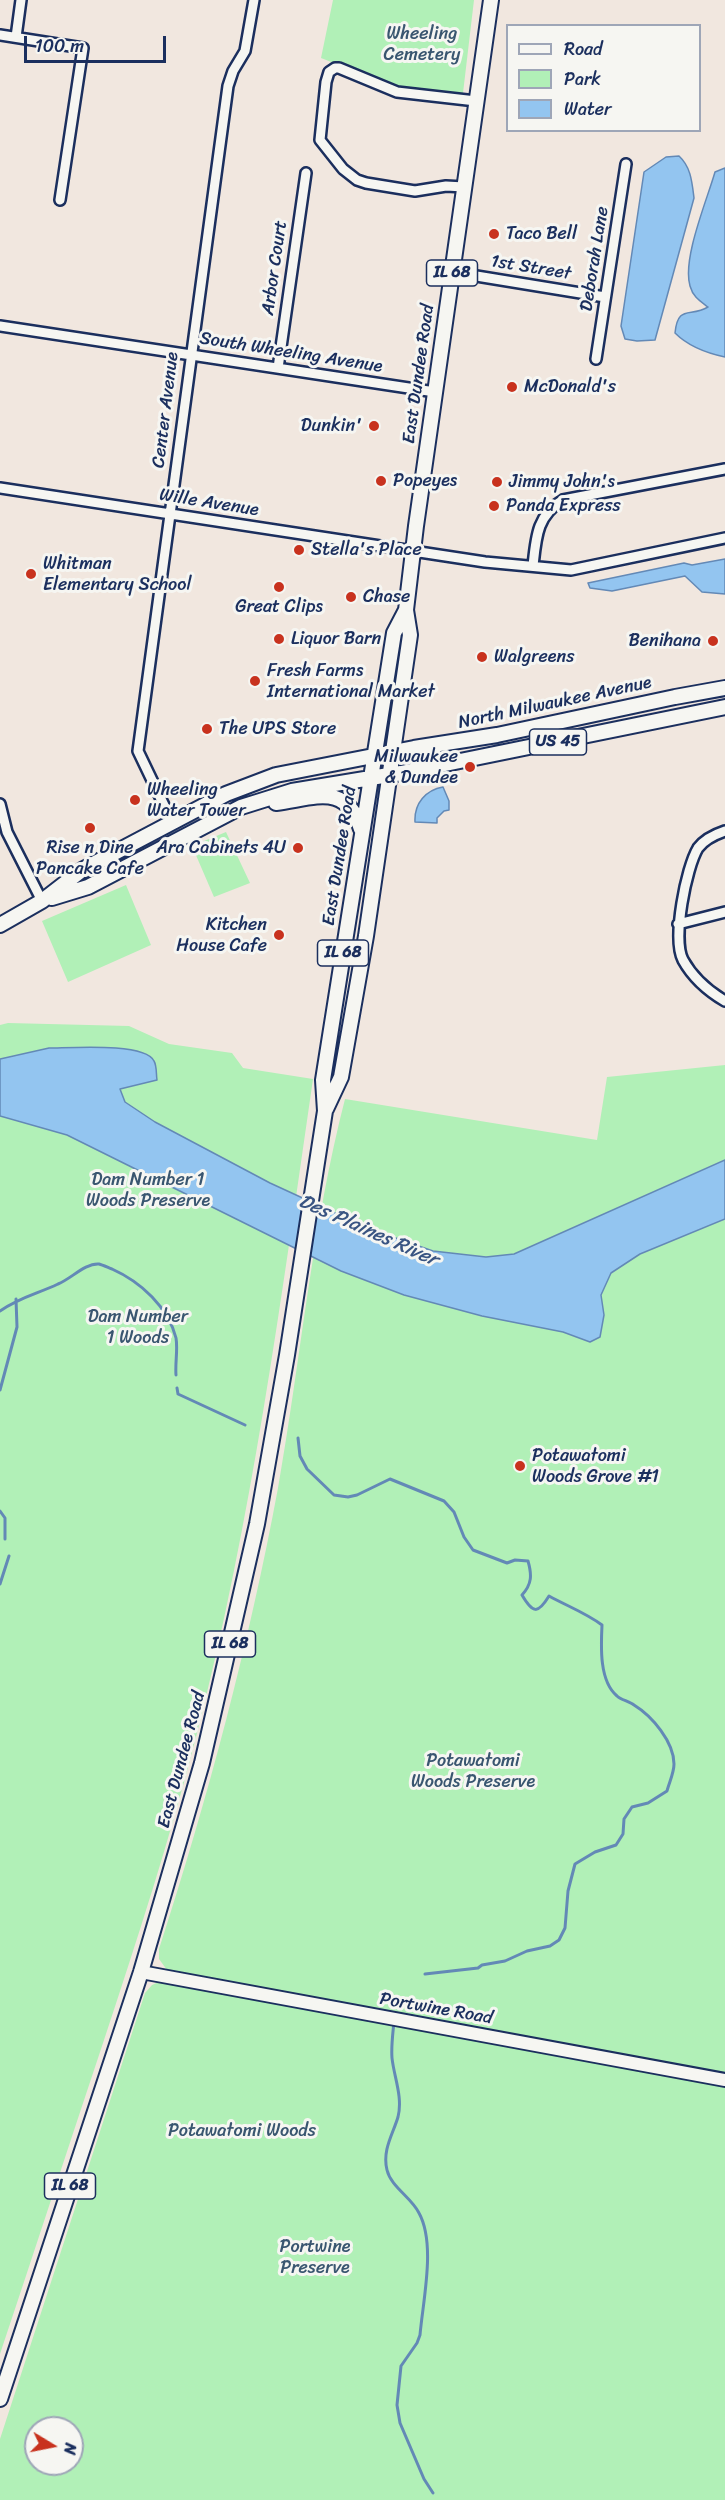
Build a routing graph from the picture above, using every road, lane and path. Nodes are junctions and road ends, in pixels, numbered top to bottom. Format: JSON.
{"nodes":[{"id":1,"x":21,"y":0,"type":"edge"},
{"id":2,"x":254,"y":0,"type":"edge"},
{"id":3,"x":491,"y":0,"type":"edge"},
{"id":4,"x":0,"y":35,"type":"edge"},
{"id":5,"x":16,"y":37,"type":"junction"},
{"id":6,"x":476,"y":101,"type":"junction"},
{"id":7,"x":626,"y":164,"type":"dead end"},
{"id":8,"x":306,"y":173,"type":"dead end"},
{"id":9,"x":464,"y":187,"type":"junction"},
{"id":10,"x":60,"y":200,"type":"dead end"},
{"id":11,"x":452,"y":272,"type":"junction"},
{"id":12,"x":605,"y":297,"type":"junction"},
{"id":13,"x":0,"y":326,"type":"edge"},
{"id":14,"x":190,"y":355,"type":"junction"},
{"id":15,"x":596,"y":358,"type":"dead end"},
{"id":16,"x":278,"y":368,"type":"junction"},
{"id":17,"x":435,"y":392,"type":"junction"},
{"id":18,"x":725,"y":469,"type":"edge"},
{"id":19,"x":0,"y":488,"type":"edge"},
{"id":20,"x":170,"y":513,"type":"junction"},
{"id":21,"x":725,"y":538,"type":"edge"},
{"id":22,"x":413,"y":551,"type":"junction"},
{"id":23,"x":533,"y":566,"type":"junction"},
{"id":24,"x":406,"y":610,"type":"junction"},
{"id":25,"x":725,"y":688,"type":"edge"},
{"id":26,"x":725,"y":707,"type":"edge"},
{"id":27,"x":393,"y":753,"type":"junction"},
{"id":28,"x":374,"y":756,"type":"junction"},
{"id":29,"x":389,"y":775,"type":"junction"},
{"id":30,"x":371,"y":779,"type":"junction"},
{"id":31,"x":0,"y":804,"type":"edge"},
{"id":32,"x":241,"y":807,"type":"junction"},
{"id":33,"x":172,"y":822,"type":"junction"},
{"id":34,"x":362,"y":831,"type":"junction"},
{"id":35,"x":725,"y":831,"type":"edge"},
{"id":36,"x":4,"y":834,"type":"edge"},
{"id":37,"x":42,"y":901,"type":"junction"},
{"id":38,"x":725,"y":912,"type":"edge"},
{"id":39,"x":678,"y":924,"type":"junction"},
{"id":40,"x":0,"y":925,"type":"edge"},
{"id":41,"x":725,"y":1001,"type":"edge"},
{"id":42,"x":325,"y":1111,"type":"junction"},
{"id":43,"x":141,"y":1972,"type":"junction"},
{"id":44,"x":725,"y":2080,"type":"edge"},
{"id":45,"x":0,"y":2399,"type":"edge"}],
"edges":[{"from":1,"to":5,"type":"street"},
{"from":2,"to":14,"type":"street","name":"Center Avenue"},
{"from":3,"to":6,"type":"main road","name":"East Dundee Road","number":"IL 68"},
{"from":4,"to":5,"type":"street"},
{"from":5,"to":10,"type":"street"},
{"from":6,"to":9,"type":"main road","name":"East Dundee Road","number":"IL 68"},
{"from":6,"to":9,"type":"street"},
{"from":7,"to":12,"type":"street","name":"Deborah Lane"},
{"from":8,"to":16,"type":"street","name":"Arbor Court"},
{"from":9,"to":11,"type":"main road","name":"East Dundee Road","number":"IL 68"},
{"from":11,"to":12,"type":"street","name":"1st Street"},
{"from":11,"to":17,"type":"main road","name":"East Dundee Road","number":"IL 68"},
{"from":12,"to":15,"type":"street","name":"Deborah Lane"},
{"from":13,"to":14,"type":"street","name":"South Wheeling Avenue"},
{"from":14,"to":16,"type":"street","name":"South Wheeling Avenue"},
{"from":14,"to":20,"type":"street","name":"Center Avenue"},
{"from":16,"to":17,"type":"street","name":"South Wheeling Avenue"},
{"from":17,"to":22,"type":"main road","name":"East Dundee Road","number":"IL 68"},
{"from":18,"to":23,"type":"street"},
{"from":19,"to":20,"type":"street","name":"Wille Avenue"},
{"from":20,"to":22,"type":"street","name":"Wille Avenue"},
{"from":20,"to":33,"type":"street","name":"Center Avenue"},
{"from":21,"to":23,"type":"street","name":"Wille Avenue"},
{"from":22,"to":23,"type":"street","name":"Wille Avenue"},
{"from":22,"to":24,"type":"main road","name":"East Dundee Road","number":"IL 68"},
{"from":24,"to":27,"type":"main road","name":"East Dundee Road","number":"IL 68"},
{"from":24,"to":28,"type":"main road","name":"East Dundee Road","number":"IL 68"},
{"from":25,"to":27,"type":"main road","name":"North Milwaukee Avenue","number":"US 45"},
{"from":26,"to":29,"type":"main road","name":"North Milwaukee Avenue","number":"US 45"},
{"from":27,"to":28,"type":"main road","number":"US 45"},
{"from":27,"to":29,"type":"main road","name":"East Dundee Road","number":"IL 68"},
{"from":28,"to":30,"type":"main road","name":"East Dundee Road","number":"IL 68"},
{"from":28,"to":33,"type":"main road","number":"US 45"},
{"from":29,"to":30,"type":"main road","number":"US 45"},
{"from":29,"to":42,"type":"main road","name":"East Dundee Road","number":"IL 68"},
{"from":30,"to":32,"type":"main road","number":"US 45"},
{"from":30,"to":34,"type":"main road","name":"East Dundee Road","number":"IL 68"},
{"from":31,"to":36,"type":"street"},
{"from":32,"to":34,"type":"main road"},
{"from":32,"to":37,"type":"main road","number":"US 45"},
{"from":33,"to":37,"type":"main road","number":"US 45"},
{"from":34,"to":42,"type":"main road","name":"East Dundee Road","number":"IL 68"},
{"from":35,"to":39,"type":"street"},
{"from":36,"to":37,"type":"street"},
{"from":37,"to":40,"type":"main road","number":"US 45"},
{"from":38,"to":39,"type":"street"},
{"from":39,"to":41,"type":"street"},
{"from":42,"to":43,"type":"main road","name":"East Dundee Road","number":"IL 68"},
{"from":43,"to":44,"type":"street","name":"Portwine Road"},
{"from":43,"to":45,"type":"main road","name":"East Dundee Road","number":"IL 68"}]}
